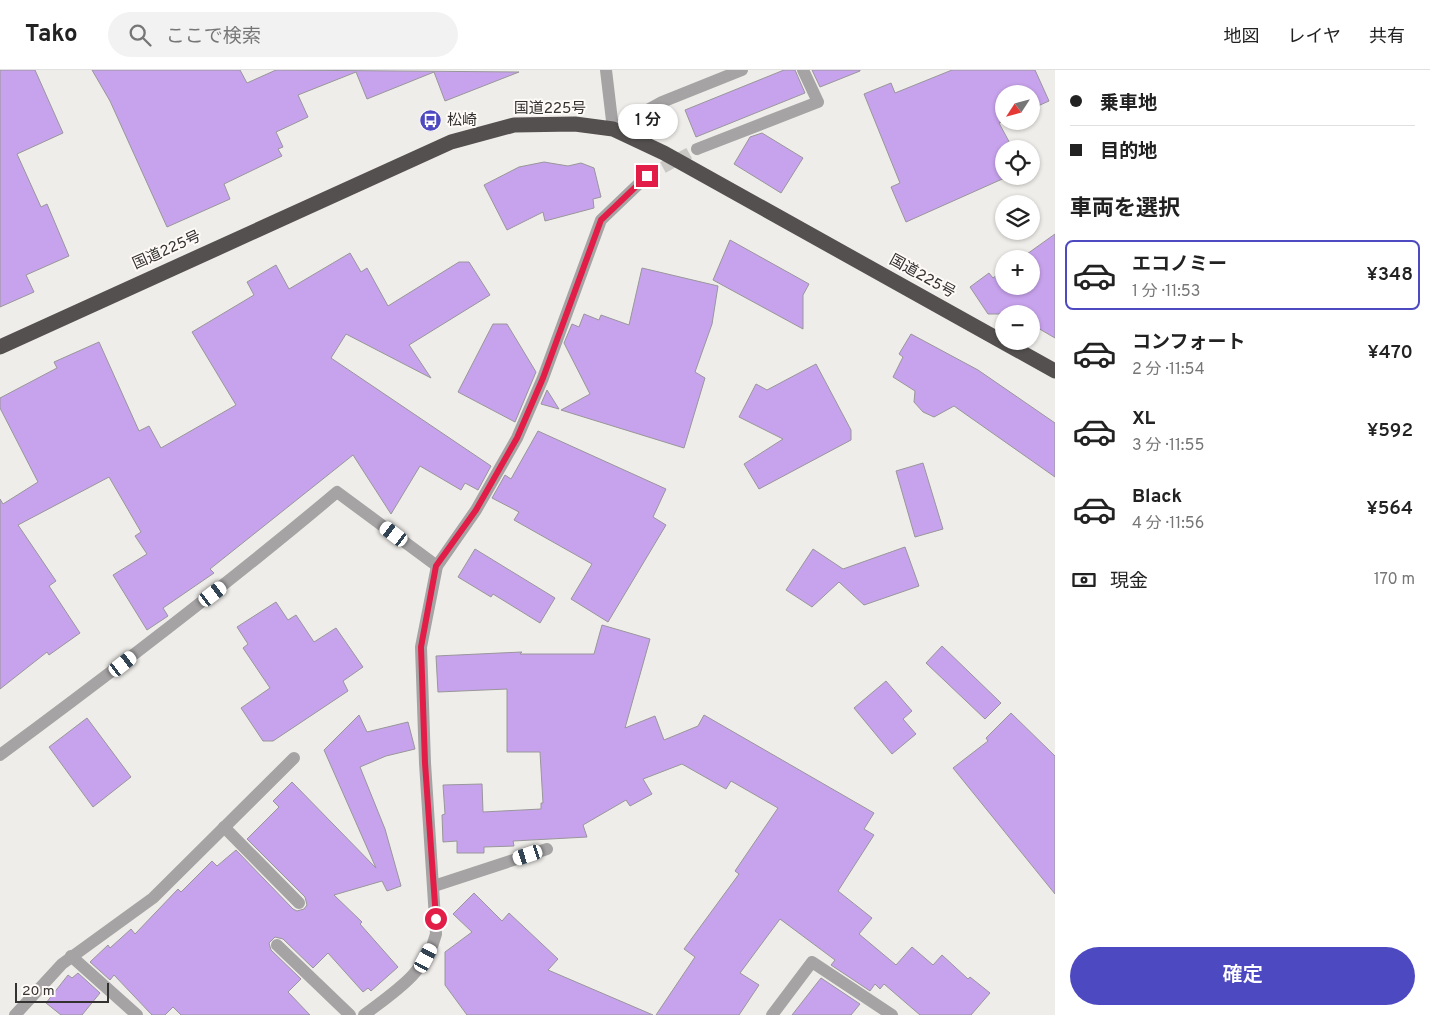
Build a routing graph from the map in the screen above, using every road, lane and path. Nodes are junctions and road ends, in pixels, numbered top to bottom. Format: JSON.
{"nodes":[{"id":1,"x":606,"y":70,"type":"edge"},
{"id":2,"x":742,"y":70,"type":"edge"},
{"id":3,"x":803,"y":70,"type":"edge"},
{"id":4,"x":613,"y":129,"type":"junction"},
{"id":5,"x":697,"y":149,"type":"tunnel mouth"},
{"id":6,"x":647,"y":176,"type":"tunnel mouth"},
{"id":7,"x":0,"y":347,"type":"edge"},
{"id":8,"x":1055,"y":371,"type":"edge"},
{"id":9,"x":436,"y":566,"type":"junction"},
{"id":10,"x":0,"y":755,"type":"edge"},
{"id":11,"x":294,"y":758,"type":"dead end"},
{"id":12,"x":224,"y":827,"type":"junction"},
{"id":13,"x":547,"y":849,"type":"dead end"},
{"id":14,"x":434,"y":886,"type":"junction"},
{"id":15,"x":298,"y":903,"type":"dead end"},
{"id":16,"x":277,"y":945,"type":"dead end"},
{"id":17,"x":71,"y":956,"type":"junction"},
{"id":18,"x":14,"y":1015,"type":"edge"},
{"id":19,"x":137,"y":1015,"type":"edge"},
{"id":20,"x":350,"y":1015,"type":"edge"},
{"id":21,"x":364,"y":1015,"type":"edge"},
{"id":22,"x":772,"y":1015,"type":"edge"},
{"id":23,"x":892,"y":1015,"type":"edge"}],
"edges":[{"from":1,"to":4,"type":"street"},
{"from":2,"to":4,"type":"street"},
{"from":3,"to":5,"type":"street"},
{"from":4,"to":7,"type":"highway","name":"国道225号"},
{"from":4,"to":8,"type":"highway","name":"国道225号"},
{"from":6,"to":9,"type":"street"},
{"from":9,"to":10,"type":"street"},
{"from":9,"to":14,"type":"street"},
{"from":11,"to":12,"type":"street"},
{"from":12,"to":15,"type":"street"},
{"from":12,"to":17,"type":"street"},
{"from":13,"to":14,"type":"street"},
{"from":14,"to":21,"type":"street"},
{"from":16,"to":20,"type":"street"},
{"from":17,"to":18,"type":"street"},
{"from":17,"to":19,"type":"street"},
{"from":22,"to":23,"type":"street"}]}
